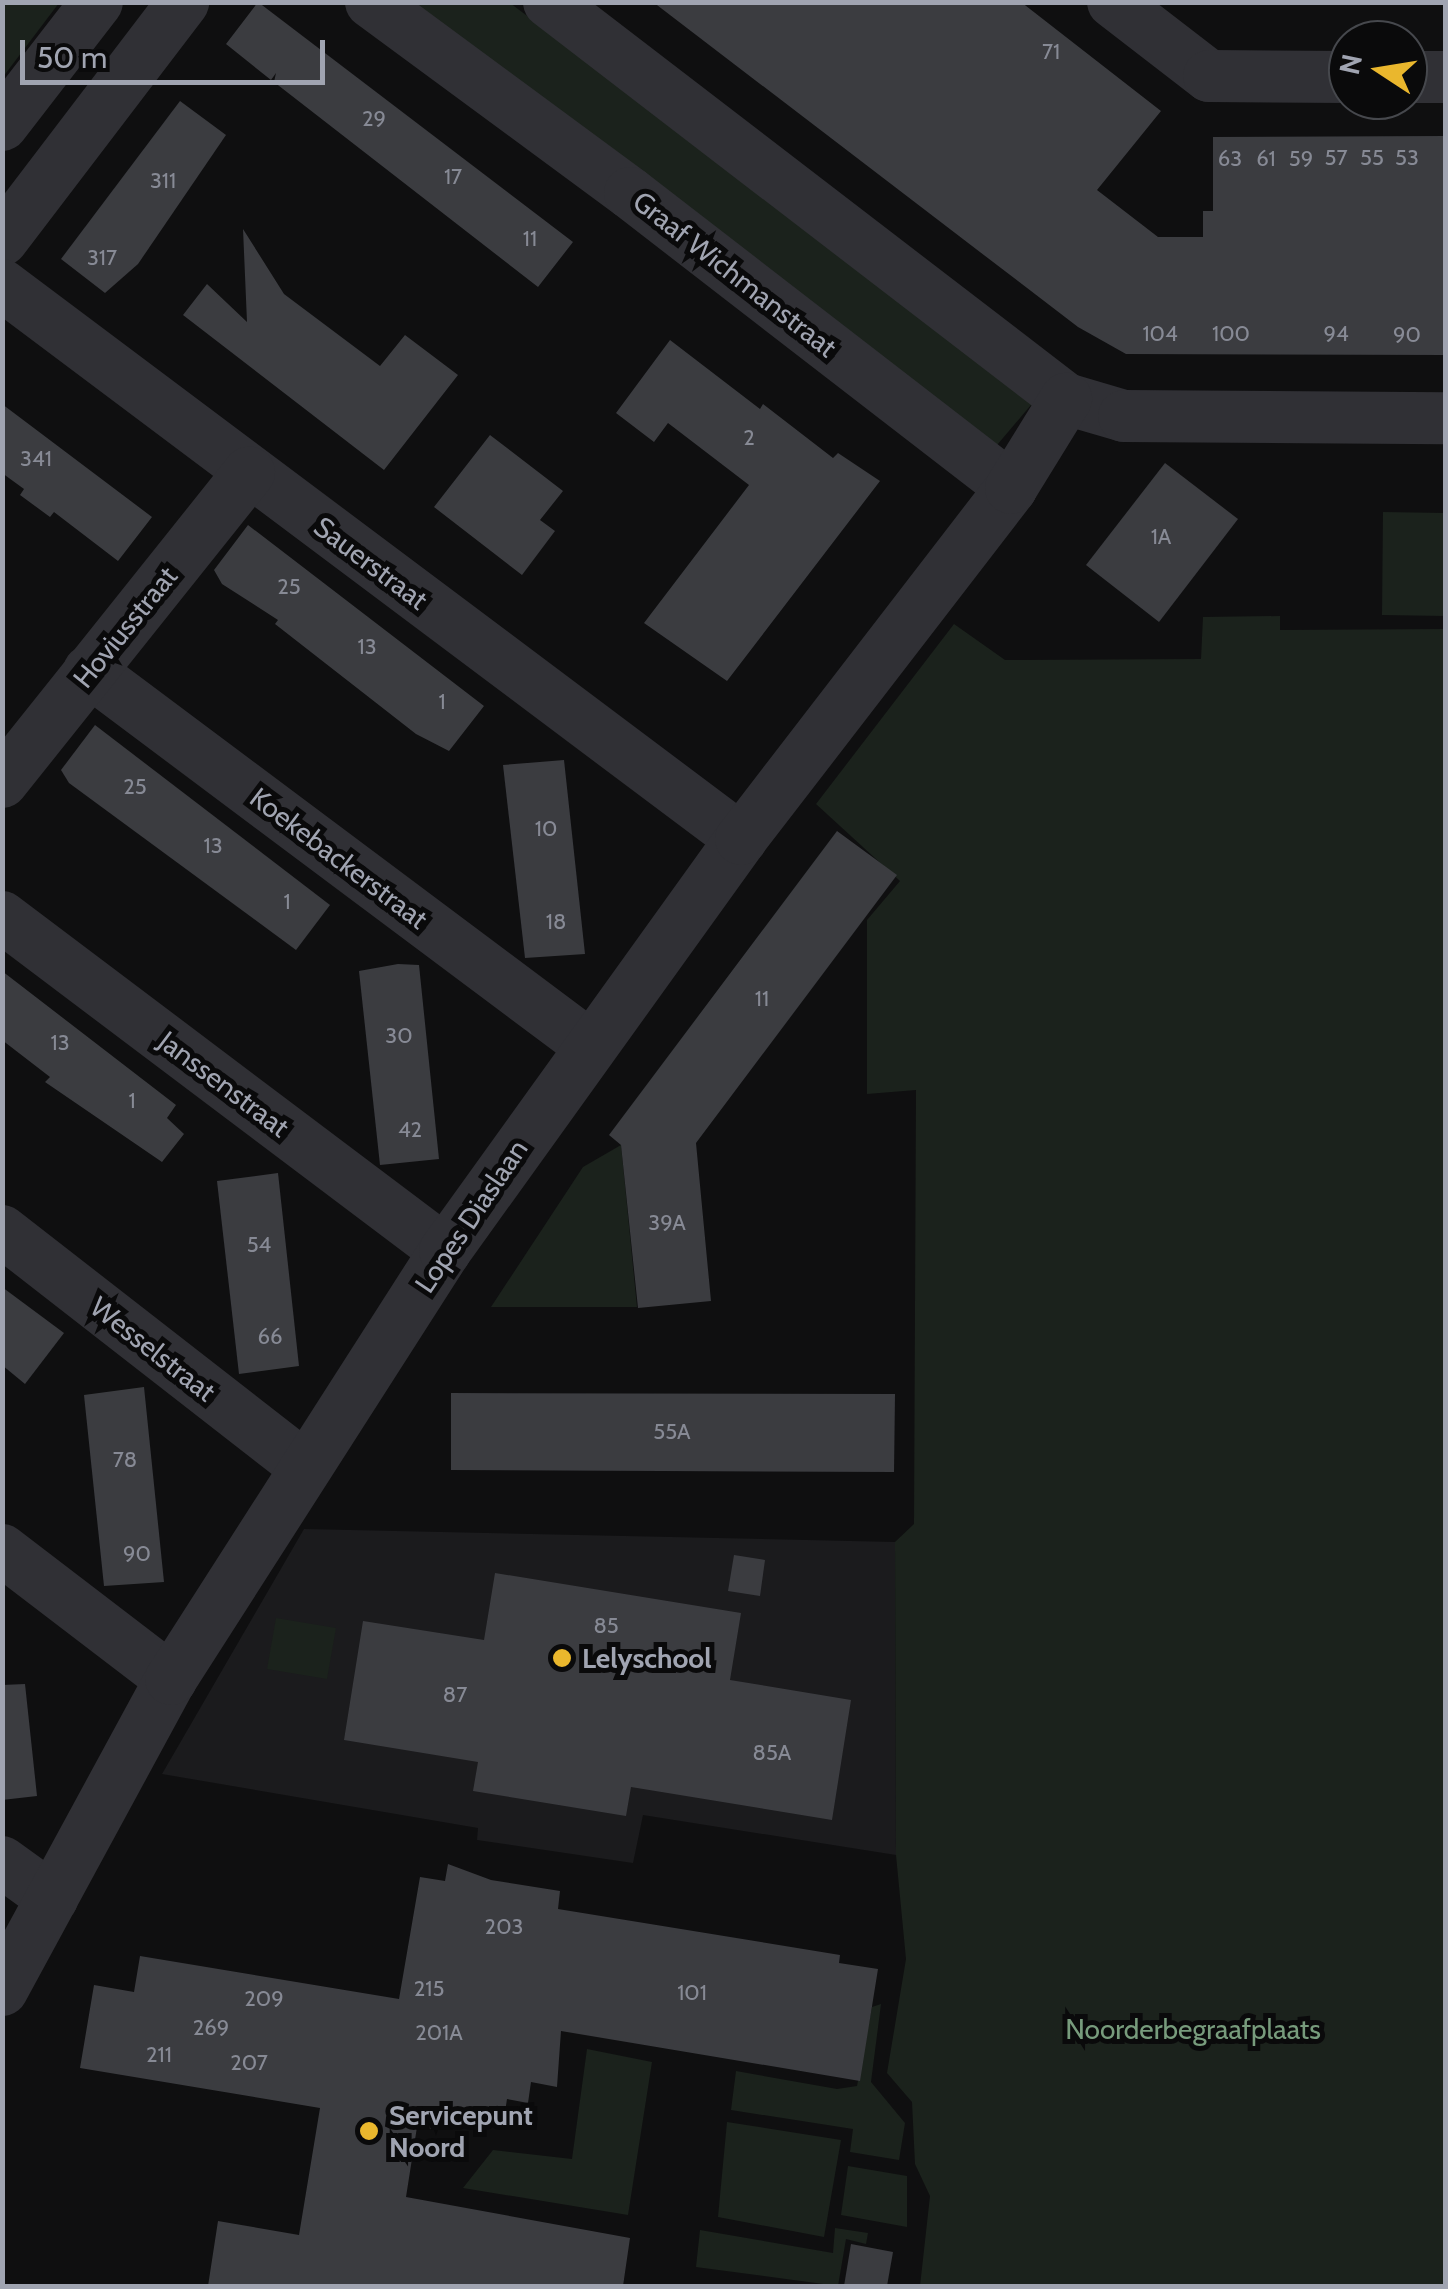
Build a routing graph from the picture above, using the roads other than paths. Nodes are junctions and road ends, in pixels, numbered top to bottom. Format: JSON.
{"nodes":[{"id":1,"x":98,"y":2,"type":"edge"},
{"id":2,"x":182,"y":2,"type":"edge"},
{"id":3,"x":371,"y":2,"type":"edge"},
{"id":4,"x":549,"y":2,"type":"edge"},
{"id":5,"x":1114,"y":2,"type":"edge"},
{"id":6,"x":1328,"y":77,"type":"edge"},
{"id":7,"x":2,"y":125,"type":"edge"},
{"id":8,"x":2,"y":240,"type":"edge"},
{"id":9,"x":2,"y":285,"type":"edge"},
{"id":10,"x":1066,"y":399,"type":"junction"},
{"id":11,"x":1446,"y":418,"type":"edge"},
{"id":12,"x":250,"y":473,"type":"junction"},
{"id":13,"x":1011,"y":488,"type":"junction"},
{"id":14,"x":89,"y":671,"type":"junction"},
{"id":15,"x":2,"y":782,"type":"edge"},
{"id":16,"x":741,"y":839,"type":"junction"},
{"id":17,"x":2,"y":917,"type":"edge"},
{"id":18,"x":589,"y":1046,"type":"junction"},
{"id":19,"x":2,"y":1231,"type":"edge"},
{"id":20,"x":445,"y":1251,"type":"junction"},
{"id":21,"x":304,"y":1466,"type":"junction"},
{"id":22,"x":2,"y":1550,"type":"edge"},
{"id":23,"x":172,"y":1679,"type":"junction"},
{"id":24,"x":2,"y":1862,"type":"edge"},
{"id":25,"x":52,"y":1898,"type":"junction"},
{"id":26,"x":2,"y":1990,"type":"edge"}],
"edges":[{"from":1,"to":7,"type":"street"},
{"from":2,"to":8,"type":"street"},
{"from":3,"to":13,"type":"street","name":"Graaf Wichmanstraat"},
{"from":4,"to":10,"type":"street"},
{"from":5,"to":6,"type":"street"},
{"from":9,"to":12,"type":"street","name":"Sauerstraat"},
{"from":10,"to":11,"type":"street"},
{"from":10,"to":13,"type":"street"},
{"from":12,"to":14,"type":"street","name":"Hoviusstraat"},
{"from":12,"to":16,"type":"street","name":"Sauerstraat"},
{"from":13,"to":16,"type":"street","name":"Lopes Diaslaan"},
{"from":14,"to":15,"type":"street","name":"Hoviusstraat"},
{"from":14,"to":18,"type":"street","name":"Koekebackerstraat"},
{"from":16,"to":18,"type":"street","name":"Lopes Diaslaan"},
{"from":17,"to":20,"type":"street","name":"Janssenstraat"},
{"from":18,"to":20,"type":"street","name":"Lopes Diaslaan"},
{"from":19,"to":21,"type":"street","name":"Wesselstraat"},
{"from":20,"to":21,"type":"street","name":"Lopes Diaslaan"},
{"from":21,"to":23,"type":"street","name":"Lopes Diaslaan"},
{"from":22,"to":23,"type":"street"},
{"from":23,"to":25,"type":"street","name":"Lopes Diaslaan"},
{"from":24,"to":25,"type":"street"},
{"from":25,"to":26,"type":"street","name":"Lopes Diaslaan"}]}
